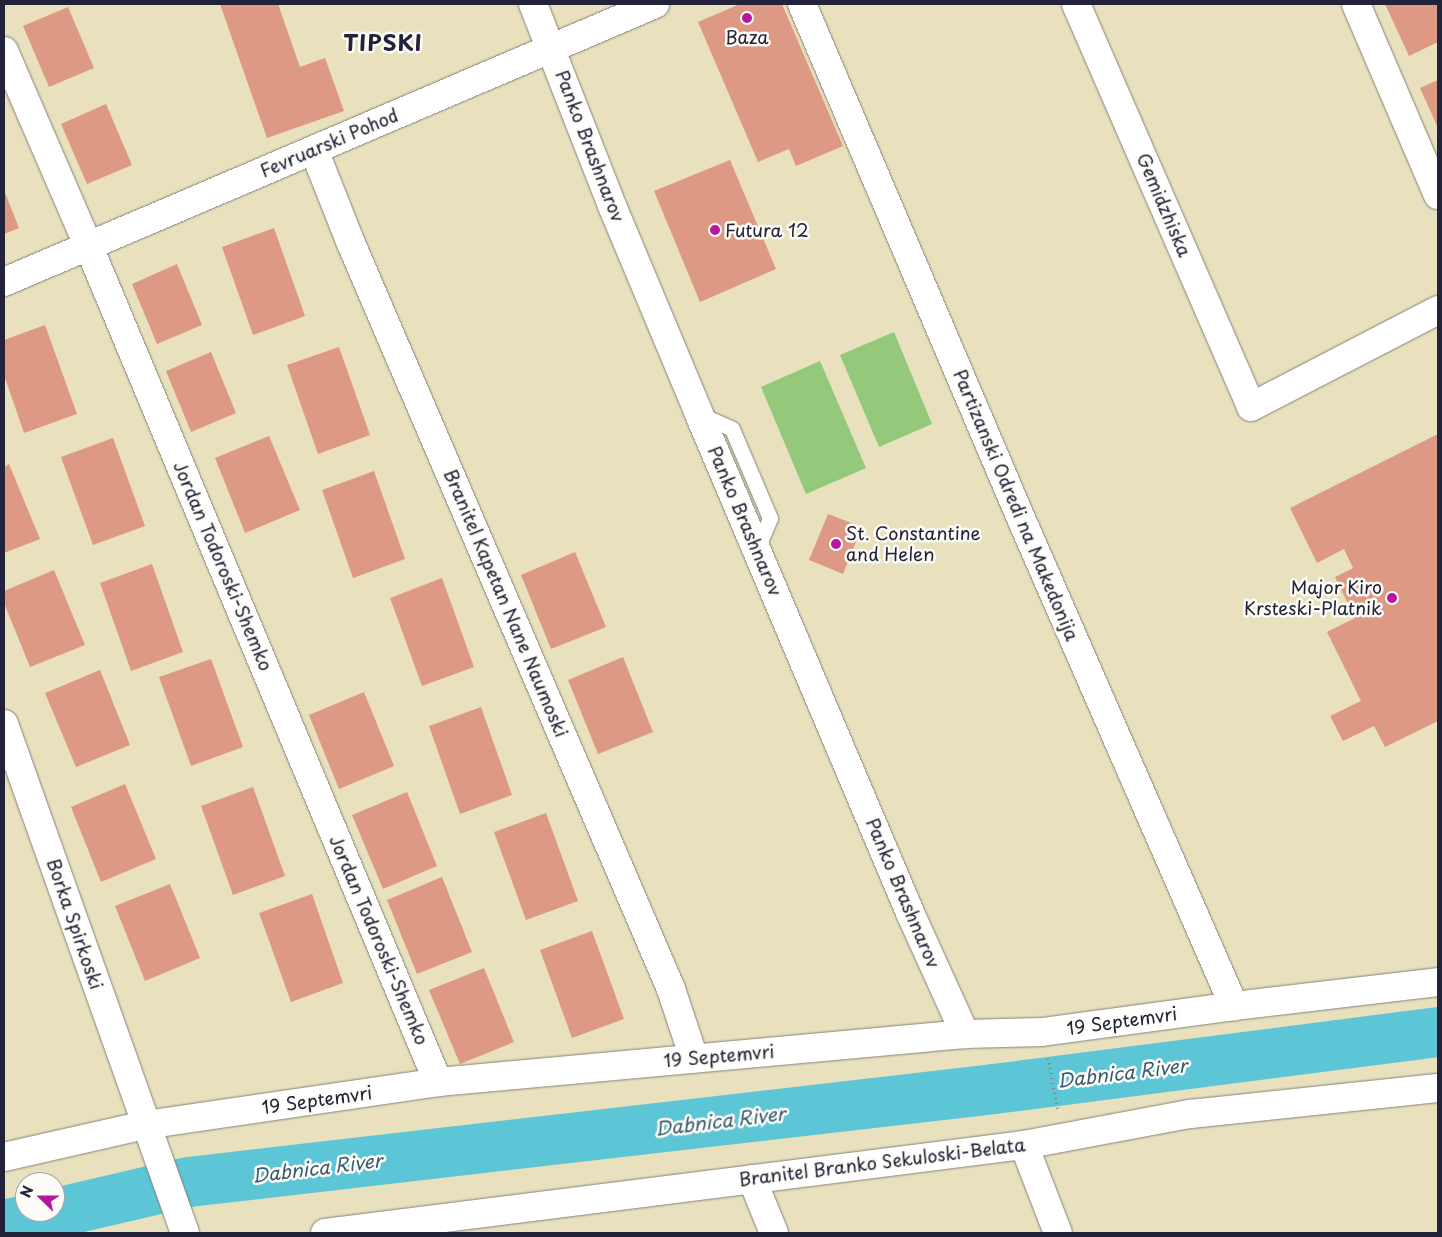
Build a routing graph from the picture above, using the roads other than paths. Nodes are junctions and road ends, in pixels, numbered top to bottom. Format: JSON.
{"nodes":[{"id":1,"x":533,"y":4,"type":"edge"},
{"id":2,"x":655,"y":4,"type":"edge"},
{"id":3,"x":802,"y":4,"type":"edge"},
{"id":4,"x":1076,"y":4,"type":"edge"},
{"id":5,"x":1356,"y":4,"type":"edge"},
{"id":6,"x":552,"y":47,"type":"junction"},
{"id":7,"x":4,"y":51,"type":"edge"},
{"id":8,"x":314,"y":150,"type":"junction"},
{"id":9,"x":1438,"y":195,"type":"edge"},
{"id":10,"x":90,"y":246,"type":"junction"},
{"id":11,"x":4,"y":282,"type":"edge"},
{"id":12,"x":1438,"y":310,"type":"edge"},
{"id":13,"x":4,"y":724,"type":"edge"},
{"id":14,"x":1438,"y":982,"type":"edge"},
{"id":15,"x":1234,"y":1006,"type":"junction"},
{"id":16,"x":965,"y":1034,"type":"junction"},
{"id":17,"x":694,"y":1058,"type":"junction"},
{"id":18,"x":438,"y":1082,"type":"junction"},
{"id":19,"x":1438,"y":1088,"type":"edge"},
{"id":20,"x":145,"y":1125,"type":"junction"},
{"id":21,"x":1024,"y":1145,"type":"junction"},
{"id":22,"x":4,"y":1158,"type":"edge"},
{"id":23,"x":752,"y":1179,"type":"junction"},
{"id":24,"x":476,"y":1225,"type":"edge"},
{"id":25,"x":185,"y":1233,"type":"edge"},
{"id":26,"x":325,"y":1233,"type":"edge"},
{"id":27,"x":774,"y":1233,"type":"edge"},
{"id":28,"x":1058,"y":1233,"type":"edge"}],
"edges":[{"from":1,"to":6,"type":"street","name":"Panko Brashnarov"},
{"from":2,"to":6,"type":"street","name":"Fevruarski Pohod"},
{"from":3,"to":15,"type":"street","name":"Partizanski Odredi na Makedonija"},
{"from":4,"to":12,"type":"street","name":"Gemidzhiska"},
{"from":5,"to":9,"type":"street"},
{"from":6,"to":8,"type":"street","name":"Fevruarski Pohod"},
{"from":6,"to":16,"type":"street","name":"Panko Brashnarov"},
{"from":7,"to":10,"type":"street","name":"Jordan Todoroski-Shemko"},
{"from":8,"to":10,"type":"street","name":"Fevruarski Pohod"},
{"from":8,"to":17,"type":"street","name":"Branitel Kapetan Nane Naumoski"},
{"from":10,"to":11,"type":"street","name":"Fevruarski Pohod"},
{"from":10,"to":18,"type":"street","name":"Jordan Todoroski-Shemko"},
{"from":13,"to":20,"type":"street","name":"Borka Spirkoski"},
{"from":14,"to":15,"type":"street","name":"19 Septemvri"},
{"from":15,"to":16,"type":"street","name":"19 Septemvri"},
{"from":16,"to":17,"type":"street","name":"19 Septemvri"},
{"from":17,"to":18,"type":"street","name":"19 Septemvri"},
{"from":18,"to":20,"type":"street","name":"19 Septemvri"},
{"from":19,"to":21,"type":"street","name":"Branitel Branko Sekuloski-Belata"},
{"from":20,"to":22,"type":"street","name":"19 Septemvri"},
{"from":20,"to":25,"type":"street","name":"Borka Spirkoski"},
{"from":21,"to":23,"type":"street","name":"Branitel Branko Sekuloski-Belata"},
{"from":21,"to":28,"type":"street"},
{"from":23,"to":24,"type":"street","name":"Branitel Branko Sekuloski-Belata"},
{"from":23,"to":27,"type":"street"},
{"from":24,"to":26,"type":"street","name":"Branitel Branko Sekuloski-Belata"}]}
